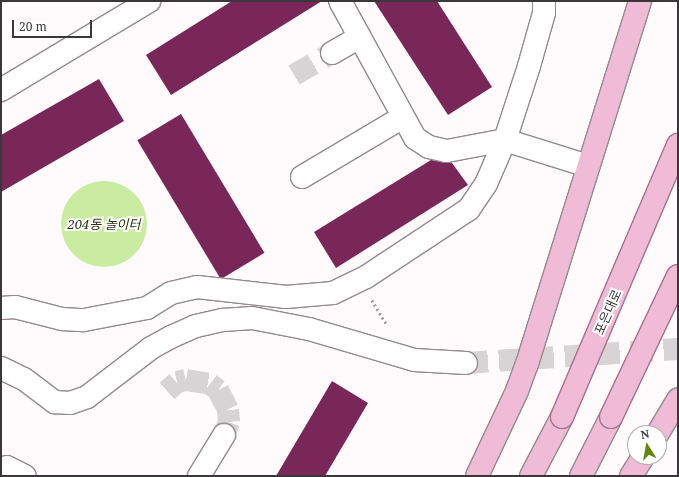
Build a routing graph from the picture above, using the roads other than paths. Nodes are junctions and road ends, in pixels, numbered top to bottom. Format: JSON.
{"nodes":[{"id":1,"x":149,"y":1,"type":"edge"},
{"id":2,"x":340,"y":1,"type":"edge"},
{"id":3,"x":544,"y":1,"type":"edge"},
{"id":4,"x":640,"y":1,"type":"edge"},
{"id":5,"x":360,"y":38,"type":"junction"},
{"id":6,"x":332,"y":53,"type":"tunnel mouth"},
{"id":7,"x":1,"y":90,"type":"edge"},
{"id":8,"x":403,"y":116,"type":"junction"},
{"id":9,"x":505,"y":140,"type":"junction"},
{"id":10,"x":678,"y":145,"type":"edge"},
{"id":11,"x":588,"y":166,"type":"junction"},
{"id":12,"x":302,"y":177,"type":"dead end"},
{"id":13,"x":678,"y":276,"type":"edge"},
{"id":14,"x":1,"y":308,"type":"edge"},
{"id":15,"x":466,"y":363,"type":"tunnel mouth"},
{"id":16,"x":1,"y":368,"type":"edge"},
{"id":17,"x":678,"y":400,"type":"edge"},
{"id":18,"x":663,"y":425,"type":"edge"},
{"id":19,"x":224,"y":435,"type":"tunnel mouth"},
{"id":20,"x":638,"y":465,"type":"edge"},
{"id":21,"x":2,"y":476,"type":"edge"},
{"id":22,"x":25,"y":476,"type":"edge"},
{"id":23,"x":199,"y":476,"type":"edge"},
{"id":24,"x":477,"y":476,"type":"edge"},
{"id":25,"x":531,"y":476,"type":"edge"},
{"id":26,"x":581,"y":476,"type":"edge"},
{"id":27,"x":631,"y":476,"type":"edge"}],
"edges":[{"from":1,"to":7,"type":"street"},
{"from":2,"to":5,"type":"street"},
{"from":3,"to":9,"type":"street"},
{"from":4,"to":11,"type":"main road"},
{"from":5,"to":6,"type":"street"},
{"from":5,"to":8,"type":"street"},
{"from":8,"to":9,"type":"street"},
{"from":8,"to":12,"type":"street"},
{"from":9,"to":11,"type":"street"},
{"from":9,"to":14,"type":"street"},
{"from":10,"to":25,"type":"main road","name":"포은대로","bridge":true},
{"from":11,"to":24,"type":"main road"},
{"from":13,"to":26,"type":"main road","bridge":true},
{"from":15,"to":16,"type":"street"},
{"from":17,"to":18,"type":"main road"},
{"from":19,"to":23,"type":"street"},
{"from":20,"to":27,"type":"main road"},
{"from":21,"to":22,"type":"street"}]}
